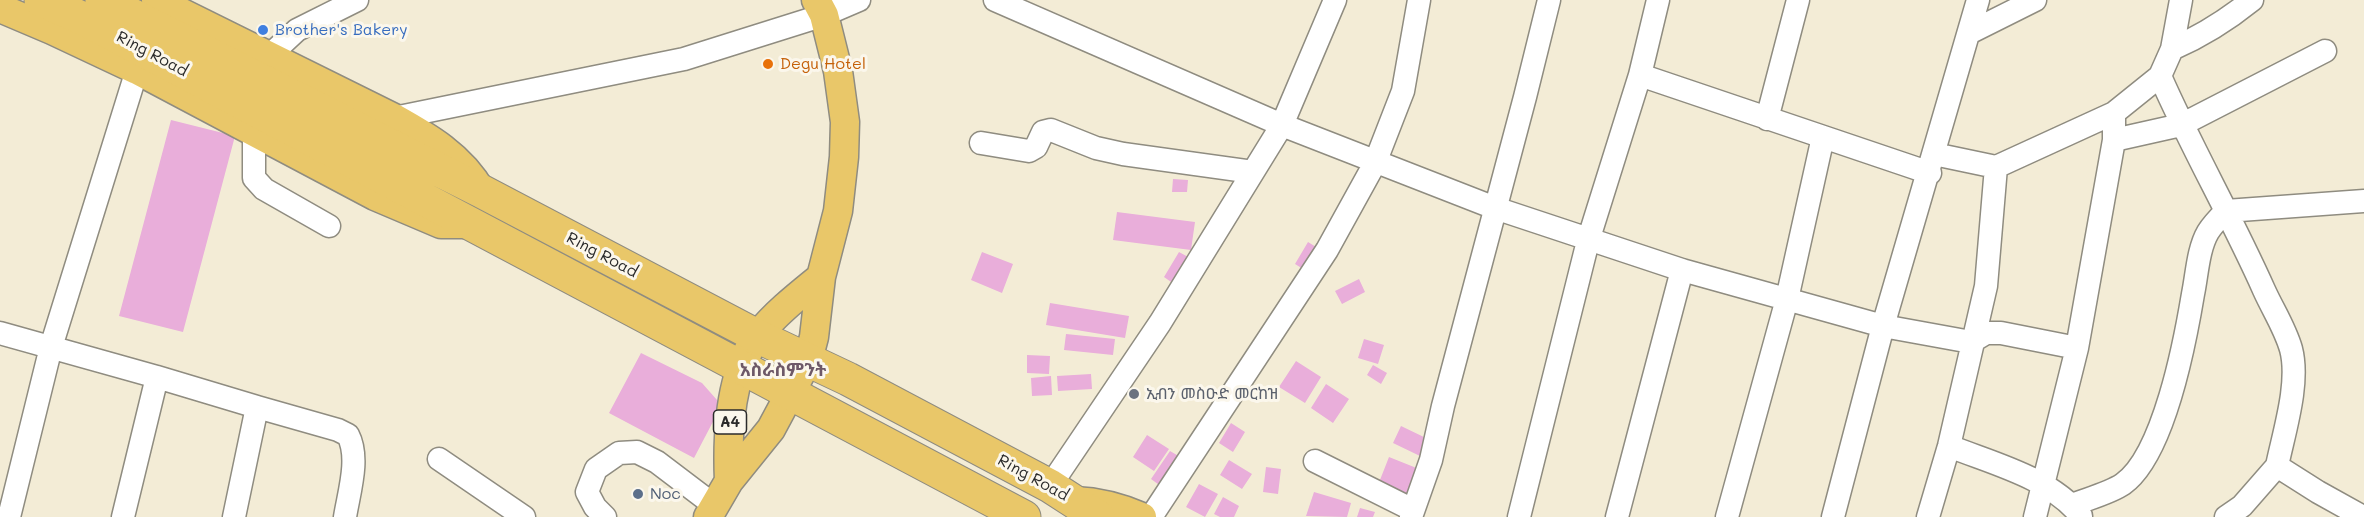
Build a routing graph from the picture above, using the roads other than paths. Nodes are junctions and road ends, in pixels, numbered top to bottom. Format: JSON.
{"nodes":[{"id":1,"x":41,"y":0,"type":"edge"},
{"id":2,"x":102,"y":0,"type":"edge"},
{"id":3,"x":156,"y":0,"type":"edge"},
{"id":4,"x":859,"y":0,"type":"edge"},
{"id":5,"x":995,"y":0,"type":"edge"},
{"id":6,"x":1335,"y":0,"type":"edge"},
{"id":7,"x":1419,"y":0,"type":"edge"},
{"id":8,"x":1549,"y":0,"type":"edge"},
{"id":9,"x":1658,"y":0,"type":"edge"},
{"id":10,"x":1798,"y":0,"type":"edge"},
{"id":11,"x":1978,"y":0,"type":"edge"},
{"id":12,"x":2035,"y":0,"type":"edge"},
{"id":13,"x":2181,"y":0,"type":"edge"},
{"id":14,"x":2252,"y":0,"type":"edge"},
{"id":15,"x":349,"y":2,"type":"edge"},
{"id":16,"x":820,"y":7,"type":"edge"},
{"id":17,"x":0,"y":8,"type":"edge"},
{"id":18,"x":1969,"y":33,"type":"junction"},
{"id":19,"x":2172,"y":49,"type":"junction"},
{"id":20,"x":2325,"y":51,"type":"dead end"},
{"id":21,"x":269,"y":56,"type":"junction"},
{"id":22,"x":137,"y":70,"type":"junction"},
{"id":23,"x":1640,"y":75,"type":"junction"},
{"id":24,"x":2160,"y":76,"type":"junction"},
{"id":25,"x":2114,"y":113,"type":"junction"},
{"id":26,"x":394,"y":118,"type":"junction"},
{"id":27,"x":1767,"y":119,"type":"junction"},
{"id":28,"x":1282,"y":125,"type":"junction"},
{"id":29,"x":2181,"y":125,"type":"junction"},
{"id":30,"x":254,"y":134,"type":"junction"},
{"id":31,"x":1823,"y":137,"type":"junction"},
{"id":32,"x":2114,"y":140,"type":"junction"},
{"id":33,"x":981,"y":143,"type":"dead end"},
{"id":34,"x":1375,"y":163,"type":"junction"},
{"id":35,"x":1932,"y":163,"type":"junction"},
{"id":36,"x":1996,"y":167,"type":"junction"},
{"id":37,"x":1253,"y":172,"type":"junction"},
{"id":38,"x":481,"y":191,"type":"junction"},
{"id":39,"x":2364,"y":201,"type":"edge"},
{"id":40,"x":1495,"y":208,"type":"junction"},
{"id":41,"x":2226,"y":211,"type":"junction"},
{"id":42,"x":478,"y":224,"type":"junction"},
{"id":43,"x":329,"y":226,"type":"dead end"},
{"id":44,"x":1588,"y":241,"type":"junction"},
{"id":45,"x":1682,"y":270,"type":"junction"},
{"id":46,"x":821,"y":277,"type":"junction"},
{"id":47,"x":1787,"y":299,"type":"junction"},
{"id":48,"x":1883,"y":326,"type":"junction"},
{"id":49,"x":0,"y":333,"type":"edge"},
{"id":50,"x":757,"y":336,"type":"junction"},
{"id":51,"x":1971,"y":342,"type":"junction"},
{"id":52,"x":51,"y":347,"type":"junction"},
{"id":53,"x":2077,"y":348,"type":"junction"},
{"id":54,"x":808,"y":360,"type":"junction"},
{"id":55,"x":741,"y":365,"type":"junction"},
{"id":56,"x":157,"y":377,"type":"junction"},
{"id":57,"x":791,"y":394,"type":"junction"},
{"id":58,"x":257,"y":407,"type":"junction"},
{"id":59,"x":1949,"y":446,"type":"junction"},
{"id":60,"x":439,"y":459,"type":"dead end"},
{"id":61,"x":1315,"y":460,"type":"dead end"},
{"id":62,"x":2277,"y":466,"type":"junction"},
{"id":63,"x":729,"y":481,"type":"junction"},
{"id":64,"x":2044,"y":484,"type":"junction"},
{"id":65,"x":1074,"y":501,"type":"edge"},
{"id":66,"x":712,"y":511,"type":"edge"},
{"id":67,"x":2077,"y":511,"type":"edge"},
{"id":68,"x":1412,"y":513,"type":"edge"},
{"id":69,"x":9,"y":517,"type":"edge"},
{"id":70,"x":123,"y":517,"type":"edge"},
{"id":71,"x":234,"y":517,"type":"edge"},
{"id":72,"x":345,"y":517,"type":"edge"},
{"id":73,"x":524,"y":517,"type":"edge"},
{"id":74,"x":605,"y":517,"type":"edge"},
{"id":75,"x":1024,"y":517,"type":"edge"},
{"id":76,"x":1143,"y":517,"type":"edge"},
{"id":77,"x":1150,"y":517,"type":"edge"},
{"id":78,"x":1519,"y":517,"type":"edge"},
{"id":79,"x":1617,"y":517,"type":"edge"},
{"id":80,"x":1727,"y":517,"type":"edge"},
{"id":81,"x":1833,"y":517,"type":"edge"},
{"id":82,"x":1928,"y":517,"type":"edge"},
{"id":83,"x":2035,"y":517,"type":"edge"},
{"id":84,"x":2226,"y":517,"type":"edge"},
{"id":85,"x":2363,"y":517,"type":"edge"}],
"edges":[{"from":1,"to":42,"type":"highway","name":"Ring Road"},
{"from":2,"to":38,"type":"highway","name":"Ring Road"},
{"from":3,"to":21,"type":"main road"},
{"from":4,"to":16,"type":"street"},
{"from":5,"to":28,"type":"street"},
{"from":6,"to":28,"type":"street"},
{"from":7,"to":34,"type":"street"},
{"from":8,"to":40,"type":"street"},
{"from":9,"to":23,"type":"street"},
{"from":10,"to":27,"type":"street"},
{"from":11,"to":18,"type":"street"},
{"from":12,"to":18,"type":"street"},
{"from":13,"to":19,"type":"street"},
{"from":14,"to":19,"type":"street"},
{"from":15,"to":21,"type":"street"},
{"from":16,"to":26,"type":"street"},
{"from":16,"to":46,"type":"main road"},
{"from":17,"to":22,"type":"main road"},
{"from":18,"to":35,"type":"street"},
{"from":19,"to":24,"type":"street"},
{"from":20,"to":29,"type":"street"},
{"from":21,"to":26,"type":"main road"},
{"from":22,"to":30,"type":"main road"},
{"from":22,"to":52,"type":"street"},
{"from":23,"to":27,"type":"street"},
{"from":23,"to":44,"type":"street"},
{"from":24,"to":25,"type":"street"},
{"from":24,"to":29,"type":"street"},
{"from":25,"to":32,"type":"street"},
{"from":25,"to":36,"type":"street"},
{"from":26,"to":38,"type":"main road"},
{"from":27,"to":31,"type":"street"},
{"from":28,"to":34,"type":"street"},
{"from":28,"to":37,"type":"street"},
{"from":29,"to":32,"type":"street"},
{"from":29,"to":41,"type":"street"},
{"from":30,"to":42,"type":"main road"},
{"from":30,"to":43,"type":"street"},
{"from":31,"to":35,"type":"street"},
{"from":31,"to":47,"type":"street"},
{"from":32,"to":53,"type":"street"},
{"from":33,"to":37,"type":"street"},
{"from":34,"to":40,"type":"street"},
{"from":34,"to":77,"type":"street"},
{"from":35,"to":36,"type":"street"},
{"from":35,"to":48,"type":"street"},
{"from":36,"to":51,"type":"street"},
{"from":37,"to":65,"type":"street"},
{"from":38,"to":50,"type":"highway","name":"Ring Road"},
{"from":39,"to":41,"type":"street"},
{"from":40,"to":44,"type":"street"},
{"from":40,"to":68,"type":"street"},
{"from":41,"to":62,"type":"street"},
{"from":41,"to":67,"type":"street"},
{"from":42,"to":55,"type":"highway","name":"Ring Road"},
{"from":44,"to":45,"type":"street"},
{"from":44,"to":78,"type":"street"},
{"from":45,"to":47,"type":"street"},
{"from":45,"to":79,"type":"street"},
{"from":46,"to":50,"type":"main road"},
{"from":46,"to":54,"type":"main road"},
{"from":47,"to":48,"type":"street"},
{"from":47,"to":80,"type":"street"},
{"from":48,"to":51,"type":"street"},
{"from":48,"to":81,"type":"street"},
{"from":49,"to":52,"type":"street"},
{"from":50,"to":54,"type":"highway","name":"Ring Road"},
{"from":50,"to":55,"type":"main road"},
{"from":51,"to":53,"type":"street"},
{"from":51,"to":59,"type":"street"},
{"from":52,"to":56,"type":"street"},
{"from":52,"to":69,"type":"street"},
{"from":53,"to":64,"type":"street"},
{"from":54,"to":57,"type":"main road","number":"A4"},
{"from":54,"to":65,"type":"highway","name":"Ring Road"},
{"from":55,"to":57,"type":"highway","name":"Ring Road"},
{"from":55,"to":63,"type":"main road","number":"A4"},
{"from":56,"to":58,"type":"street"},
{"from":56,"to":70,"type":"street"},
{"from":57,"to":63,"type":"main road","number":"A4"},
{"from":57,"to":75,"type":"highway","name":"Ring Road"},
{"from":58,"to":71,"type":"street"},
{"from":58,"to":72,"type":"street"},
{"from":59,"to":64,"type":"street"},
{"from":59,"to":82,"type":"street"},
{"from":60,"to":73,"type":"street"},
{"from":61,"to":68,"type":"street"},
{"from":62,"to":84,"type":"street"},
{"from":62,"to":85,"type":"street"},
{"from":63,"to":66,"type":"main road","number":"A4"},
{"from":64,"to":67,"type":"street"},
{"from":64,"to":83,"type":"street"},
{"from":65,"to":76,"type":"main road"},
{"from":66,"to":74,"type":"street"}]}
